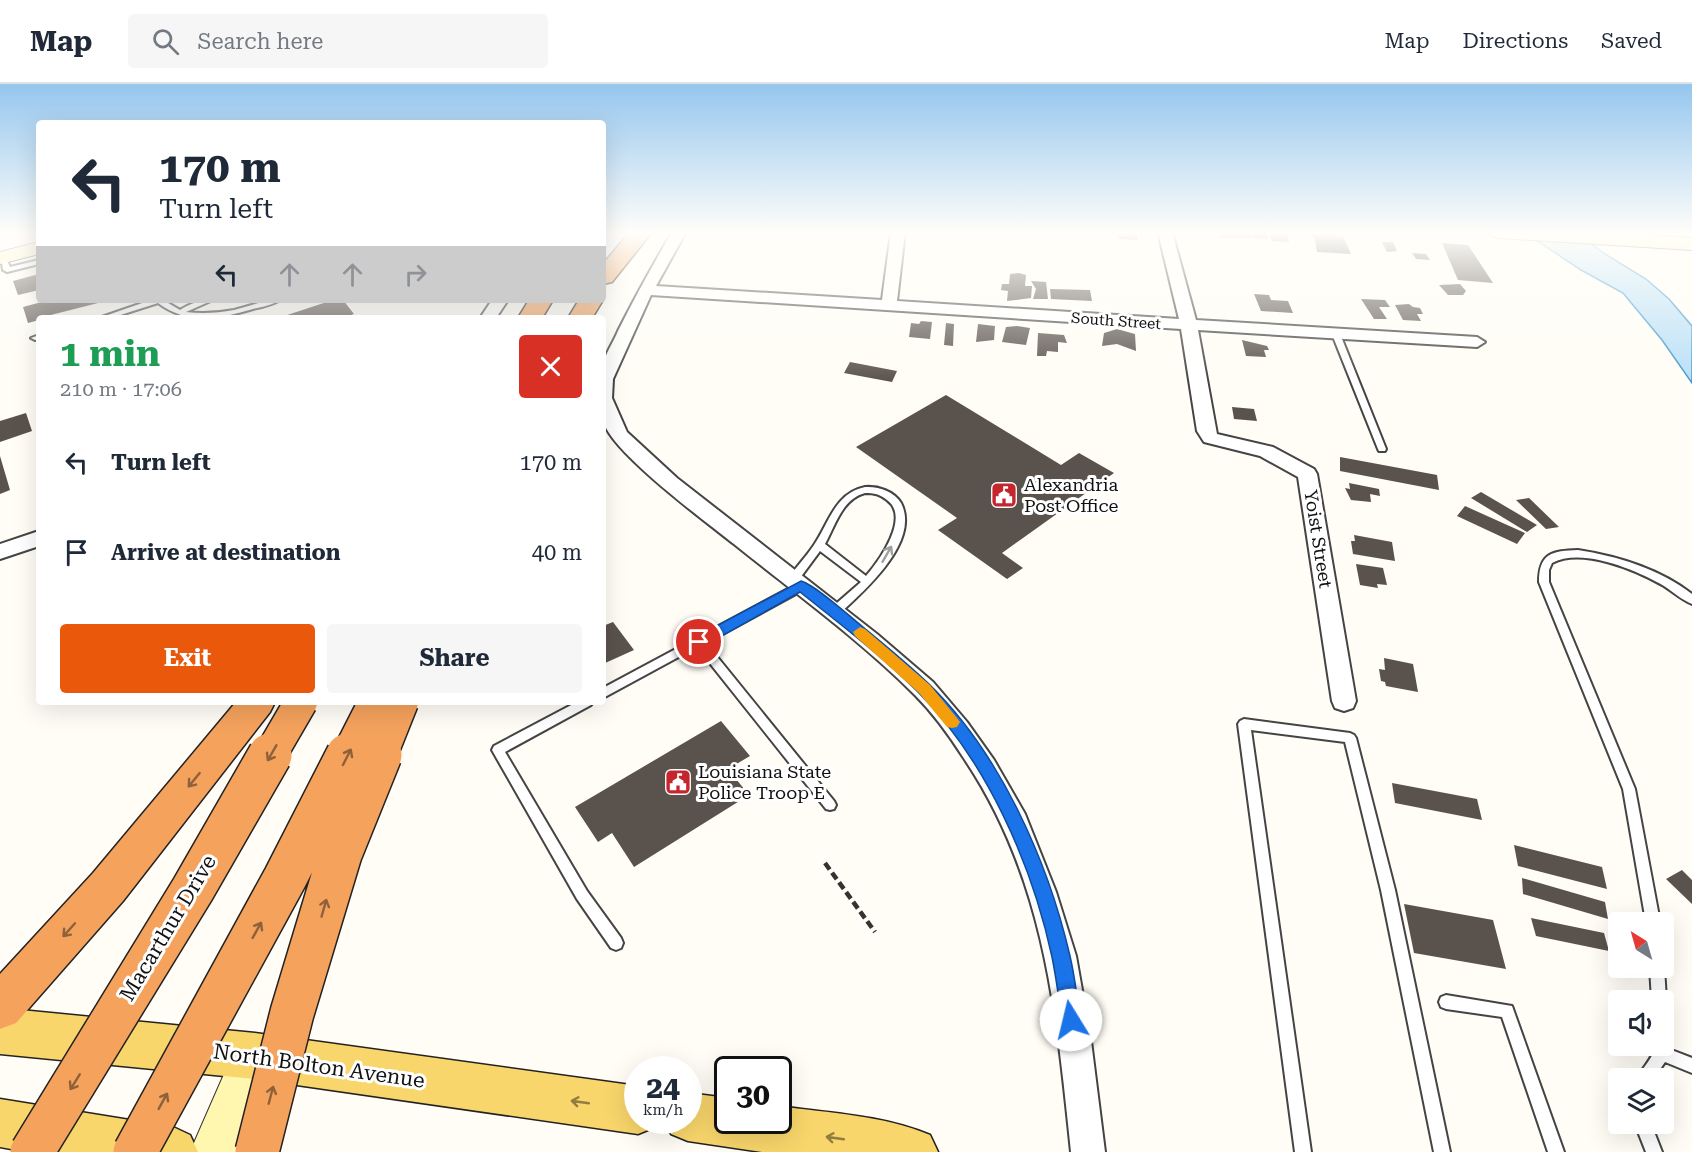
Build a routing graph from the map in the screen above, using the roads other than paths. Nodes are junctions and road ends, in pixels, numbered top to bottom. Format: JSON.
{"nodes":[{"id":1,"x":651,"y":282,"type":"edge"},
{"id":2,"x":892,"y":282,"type":"edge"},
{"id":3,"x":1178,"y":282,"type":"edge"},
{"id":4,"x":646,"y":290,"type":"junction"},
{"id":5,"x":153,"y":303,"type":"edge"},
{"id":6,"x":162,"y":303,"type":"edge"},
{"id":7,"x":199,"y":303,"type":"edge"},
{"id":8,"x":266,"y":303,"type":"edge"},
{"id":9,"x":889,"y":306,"type":"junction"},
{"id":10,"x":180,"y":313,"type":"junction"},
{"id":11,"x":113,"y":315,"type":"edge"},
{"id":12,"x":194,"y":315,"type":"edge"},
{"id":13,"x":194,"y":315,"type":"edge"},
{"id":14,"x":1189,"y":326,"type":"junction"},
{"id":15,"x":1336,"y":334,"type":"junction"},
{"id":16,"x":1478,"y":342,"type":"dead end"},
{"id":17,"x":606,"y":375,"type":"edge"},
{"id":18,"x":606,"y":406,"type":"edge"},
{"id":19,"x":1382,"y":449,"type":"dead end"},
{"id":20,"x":36,"y":539,"type":"edge"},
{"id":21,"x":819,"y":545,"type":"junction"},
{"id":22,"x":0,"y":552,"type":"edge"},
{"id":23,"x":867,"y":582,"type":"junction"},
{"id":24,"x":797,"y":583,"type":"junction"},
{"id":25,"x":1692,"y":600,"type":"edge"},
{"id":26,"x":834,"y":612,"type":"junction"},
{"id":27,"x":699,"y":642,"type":"junction"},
{"id":28,"x":606,"y":691,"type":"edge"},
{"id":29,"x":1344,"y":701,"type":"dead end"},
{"id":30,"x":255,"y":705,"type":"edge"},
{"id":31,"x":299,"y":705,"type":"edge"},
{"id":32,"x":373,"y":705,"type":"edge"},
{"id":33,"x":401,"y":705,"type":"edge"},
{"id":34,"x":581,"y":705,"type":"edge"},
{"id":35,"x":830,"y":805,"type":"dead end"},
{"id":36,"x":1651,"y":912,"type":"edge"},
{"id":37,"x":616,"y":943,"type":"dead end"},
{"id":38,"x":1446,"y":1002,"type":"dead end"},
{"id":39,"x":3,"y":1030,"type":"edge"},
{"id":40,"x":255,"y":1056,"type":"junction"},
{"id":41,"x":1674,"y":1056,"type":"edge"},
{"id":42,"x":1692,"y":1066,"type":"edge"},
{"id":43,"x":624,"y":1108,"type":"edge"},
{"id":44,"x":702,"y":1119,"type":"edge"},
{"id":45,"x":0,"y":1123,"type":"edge"},
{"id":46,"x":1647,"y":1134,"type":"edge"},
{"id":47,"x":32,"y":1152,"type":"edge"},
{"id":48,"x":135,"y":1152,"type":"edge"},
{"id":49,"x":173,"y":1152,"type":"edge"},
{"id":50,"x":214,"y":1152,"type":"edge"},
{"id":51,"x":257,"y":1152,"type":"edge"},
{"id":52,"x":913,"y":1152,"type":"edge"},
{"id":53,"x":1088,"y":1152,"type":"edge"},
{"id":54,"x":1303,"y":1152,"type":"edge"},
{"id":55,"x":1442,"y":1152,"type":"edge"},
{"id":56,"x":1556,"y":1152,"type":"edge"},
{"id":57,"x":1654,"y":1152,"type":"edge"}],
"edges":[{"from":1,"to":4,"type":"street"},
{"from":2,"to":9,"type":"street"},
{"from":3,"to":14,"type":"street","name":"Yoist Street"},
{"from":4,"to":9,"type":"street","name":"South Street"},
{"from":4,"to":17,"type":"street"},
{"from":5,"to":11,"type":"lane"},
{"from":6,"to":10,"type":"lane"},
{"from":7,"to":10,"type":"lane"},
{"from":8,"to":13,"type":"lane"},
{"from":9,"to":14,"type":"street","name":"South Street"},
{"from":10,"to":12,"type":"lane"},
{"from":14,"to":15,"type":"street","name":"South Street"},
{"from":14,"to":29,"type":"street","name":"Yoist Street"},
{"from":15,"to":16,"type":"street","name":"South Street"},
{"from":15,"to":19,"type":"lane"},
{"from":18,"to":24,"type":"street"},
{"from":20,"to":22,"type":"street"},
{"from":21,"to":23,"type":"lane"},
{"from":23,"to":21,"type":"lane","one_way":true},
{"from":21,"to":24,"type":"lane"},
{"from":23,"to":26,"type":"lane"},
{"from":24,"to":26,"type":"street"},
{"from":24,"to":27,"type":"lane"},
{"from":25,"to":36,"type":"lane"},
{"from":26,"to":53,"type":"street"},
{"from":27,"to":28,"type":"lane"},
{"from":27,"to":35,"type":"lane"},
{"from":30,"to":39,"type":"highway","one_way":true},
{"from":31,"to":47,"type":"highway","name":"Macarthur Drive","one_way":true,"bridge":true},
{"from":48,"to":32,"type":"highway","one_way":true,"bridge":true},
{"from":51,"to":33,"type":"highway","one_way":true,"bridge":true},
{"from":34,"to":37,"type":"lane"},
{"from":38,"to":56,"type":"lane"},
{"from":39,"to":40,"type":"main road","name":"North Bolton Avenue"},
{"from":43,"to":40,"type":"main road","name":"North Bolton Avenue","one_way":true},
{"from":40,"to":50,"type":"street"},
{"from":41,"to":42,"type":"lane"},
{"from":52,"to":44,"type":"main road","one_way":true},
{"from":45,"to":49,"type":"main road"},
{"from":46,"to":57,"type":"lane"},
{"from":54,"to":55,"type":"lane"}]}
